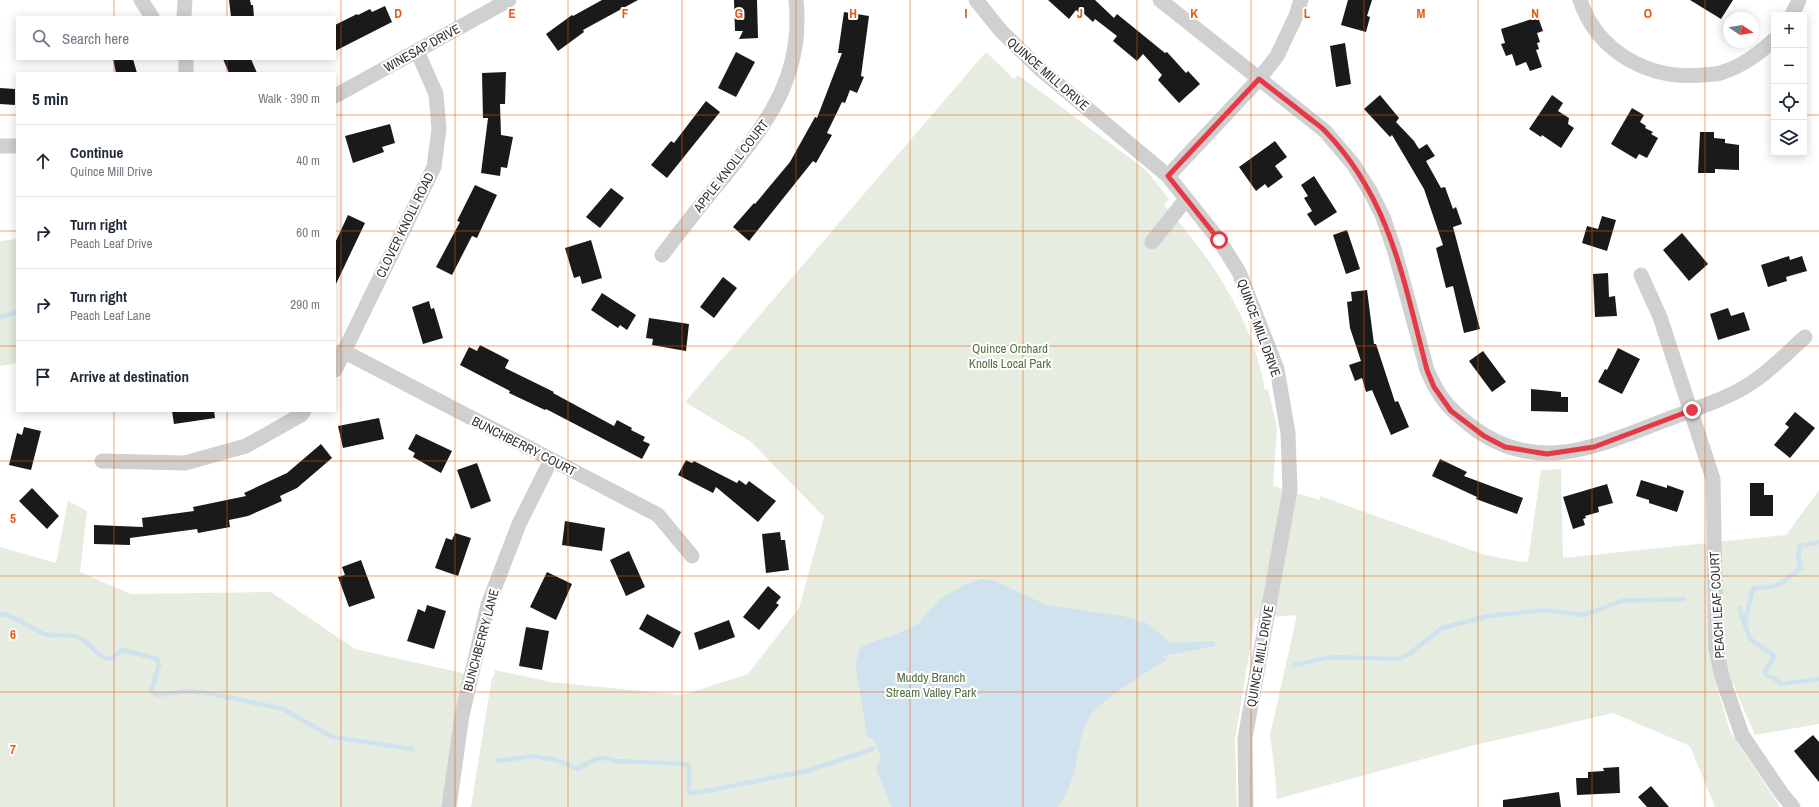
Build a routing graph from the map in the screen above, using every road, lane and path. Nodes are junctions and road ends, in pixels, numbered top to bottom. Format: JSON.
{"nodes":[{"id":1,"x":141,"y":0,"type":"edge"},
{"id":2,"x":184,"y":0,"type":"edge"},
{"id":3,"x":796,"y":0,"type":"edge"},
{"id":4,"x":976,"y":0,"type":"edge"},
{"id":5,"x":1160,"y":0,"type":"edge"},
{"id":6,"x":1301,"y":0,"type":"edge"},
{"id":7,"x":1580,"y":0,"type":"edge"},
{"id":8,"x":1799,"y":0,"type":"edge"},
{"id":9,"x":501,"y":2,"type":"edge"},
{"id":10,"x":1793,"y":12,"type":"edge"},
{"id":11,"x":151,"y":16,"type":"edge"},
{"id":12,"x":184,"y":16,"type":"edge"},
{"id":13,"x":1771,"y":42,"type":"edge"},
{"id":14,"x":417,"y":51,"type":"junction"},
{"id":15,"x":186,"y":60,"type":"edge"},
{"id":16,"x":186,"y":72,"type":"edge"},
{"id":17,"x":1259,"y":79,"type":"junction"},
{"id":18,"x":336,"y":95,"type":"edge"},
{"id":19,"x":0,"y":146,"type":"edge"},
{"id":20,"x":16,"y":146,"type":"edge"},
{"id":21,"x":1168,"y":176,"type":"junction"},
{"id":22,"x":1186,"y":199,"type":"junction"},
{"id":23,"x":1152,"y":242,"type":"dead end"},
{"id":24,"x":662,"y":255,"type":"dead end"},
{"id":25,"x":1641,"y":275,"type":"dead end"},
{"id":26,"x":1805,"y":337,"type":"dead end"},
{"id":27,"x":343,"y":351,"type":"junction"},
{"id":28,"x":336,"y":368,"type":"edge"},
{"id":29,"x":1692,"y":410,"type":"junction"},
{"id":30,"x":303,"y":412,"type":"edge"},
{"id":31,"x":551,"y":460,"type":"junction"},
{"id":32,"x":102,"y":461,"type":"dead end"},
{"id":33,"x":692,"y":556,"type":"dead end"},
{"id":34,"x":449,"y":807,"type":"edge"},
{"id":35,"x":1246,"y":807,"type":"edge"},
{"id":36,"x":1793,"y":807,"type":"edge"}],
"edges":[{"from":1,"to":11,"type":"street"},
{"from":2,"to":12,"type":"street"},
{"from":3,"to":24,"type":"street","name":"APPLE KNOLL COURT"},
{"from":4,"to":21,"type":"street","name":"QUINCE MILL DRIVE"},
{"from":5,"to":17,"type":"street"},
{"from":6,"to":17,"type":"street"},
{"from":7,"to":13,"type":"street"},
{"from":8,"to":10,"type":"street"},
{"from":9,"to":14,"type":"street","name":"WINESAP DRIVE"},
{"from":14,"to":18,"type":"street","name":"WINESAP DRIVE"},
{"from":14,"to":27,"type":"street","name":"CLOVER KNOLL ROAD"},
{"from":15,"to":16,"type":"street"},
{"from":17,"to":21,"type":"street"},
{"from":17,"to":29,"type":"street"},
{"from":19,"to":20,"type":"street"},
{"from":21,"to":22,"type":"street","name":"QUINCE MILL DRIVE"},
{"from":22,"to":23,"type":"street"},
{"from":22,"to":35,"type":"street","name":"QUINCE MILL DRIVE"},
{"from":25,"to":29,"type":"street","name":"PEACH LEAF COURT"},
{"from":26,"to":29,"type":"street"},
{"from":27,"to":28,"type":"street","name":"CLOVER KNOLL ROAD"},
{"from":27,"to":31,"type":"street","name":"BUNCHBERRY COURT"},
{"from":29,"to":36,"type":"street","name":"PEACH LEAF COURT"},
{"from":30,"to":32,"type":"street"},
{"from":31,"to":33,"type":"street","name":"BUNCHBERRY COURT"},
{"from":31,"to":34,"type":"street","name":"BUNCHBERRY LANE"}]}
